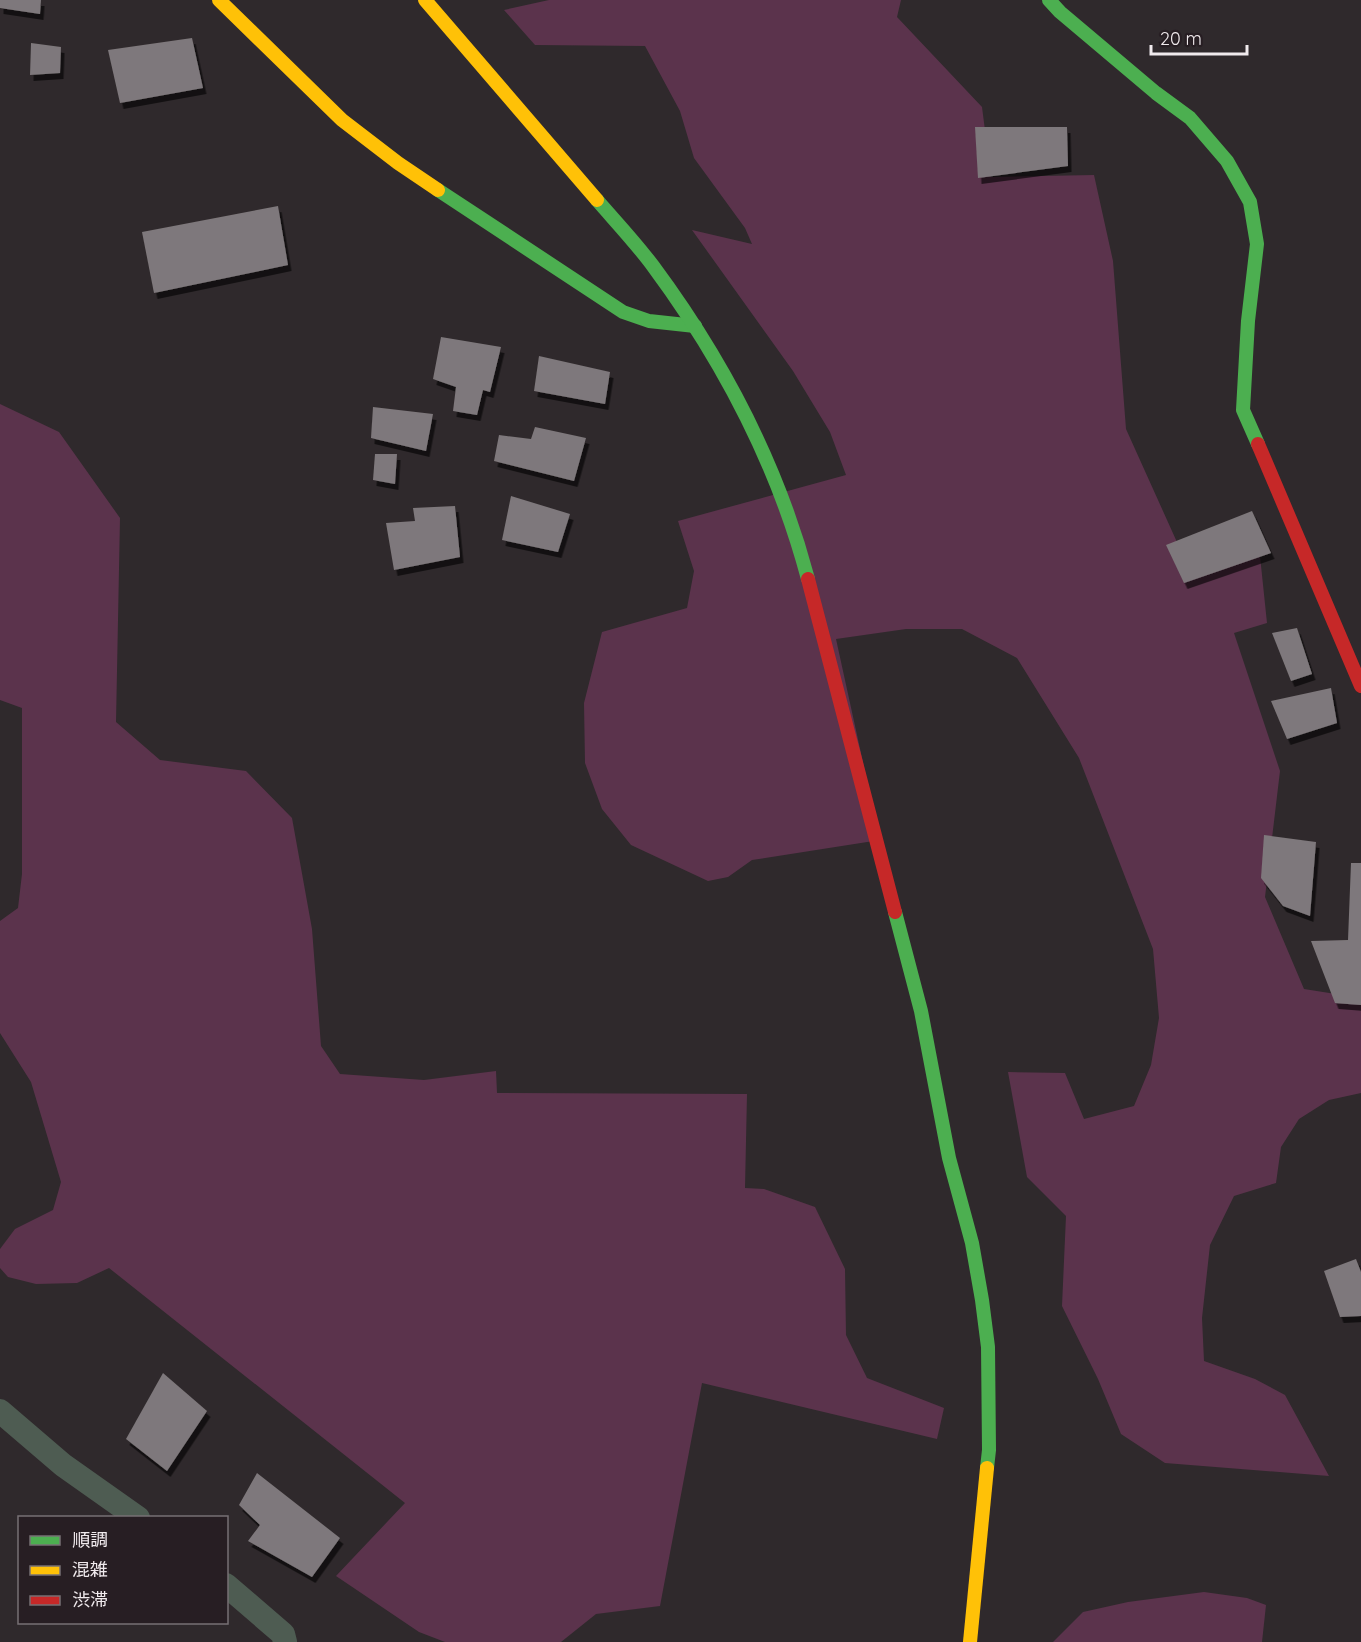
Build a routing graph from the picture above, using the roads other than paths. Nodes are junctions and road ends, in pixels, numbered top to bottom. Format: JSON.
{"nodes":[{"id":1,"x":219,"y":0,"type":"edge"},
{"id":2,"x":425,"y":0,"type":"edge"},
{"id":3,"x":1049,"y":0,"type":"edge"},
{"id":4,"x":695,"y":326,"type":"junction"},
{"id":5,"x":1361,"y":686,"type":"edge"},
{"id":6,"x":0,"y":1411,"type":"edge"},
{"id":7,"x":135,"y":1516,"type":"edge"},
{"id":8,"x":228,"y":1587,"type":"edge"},
{"id":9,"x":285,"y":1642,"type":"edge"},
{"id":10,"x":970,"y":1642,"type":"edge"}],
"edges":[{"from":1,"to":4,"type":"street"},
{"from":2,"to":4,"type":"street"},
{"from":3,"to":5,"type":"street"},
{"from":4,"to":10,"type":"street"},
{"from":6,"to":7,"type":"street"},
{"from":8,"to":9,"type":"street"}]}
